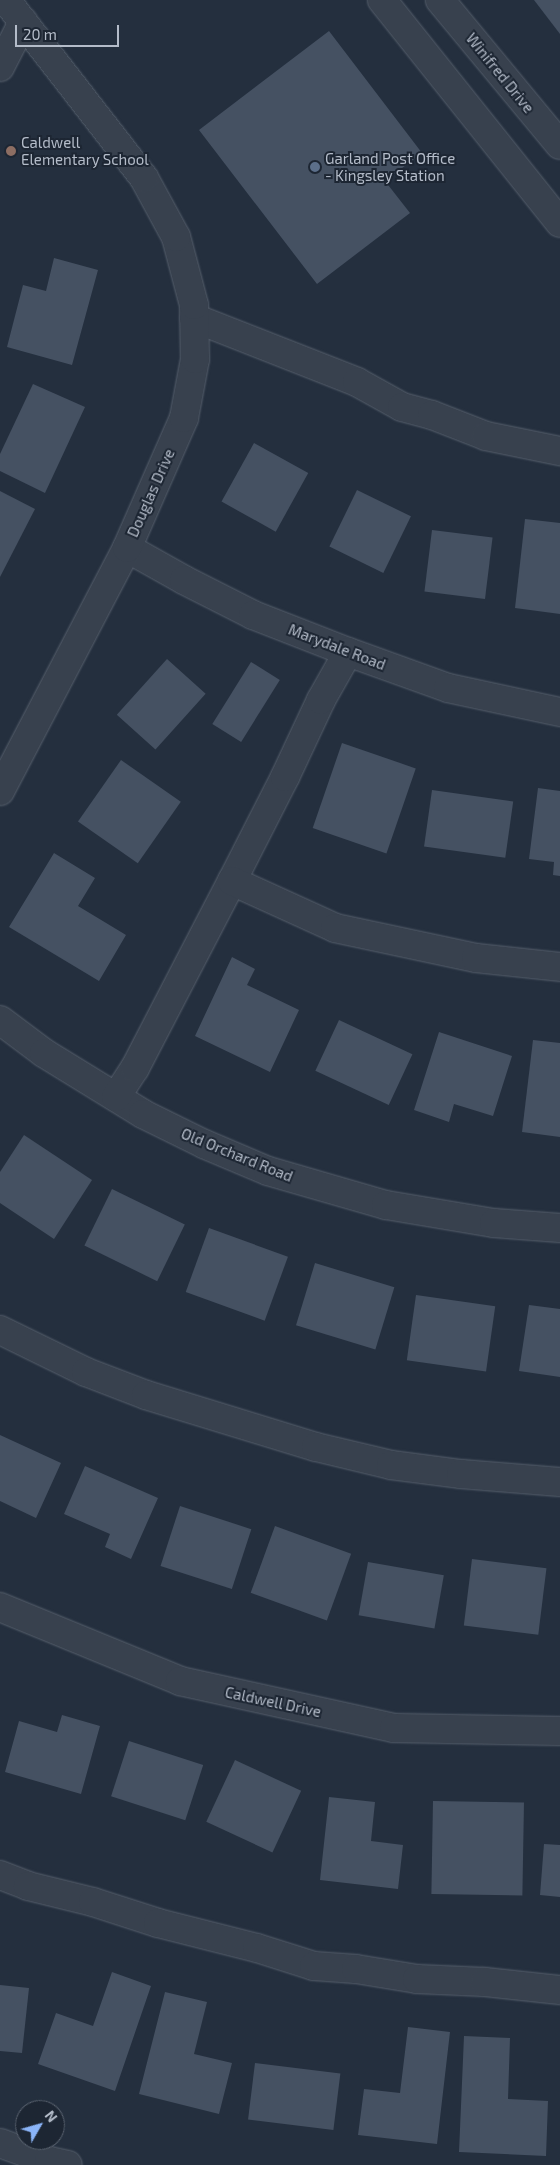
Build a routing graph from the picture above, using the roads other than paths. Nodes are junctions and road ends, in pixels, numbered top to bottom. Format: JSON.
{"nodes":[{"id":1,"x":6,"y":0,"type":"edge"},
{"id":2,"x":382,"y":0,"type":"edge"},
{"id":3,"x":440,"y":0,"type":"edge"},
{"id":4,"x":23,"y":22,"type":"junction"},
{"id":5,"x":0,"y":67,"type":"edge"},
{"id":6,"x":560,"y":145,"type":"edge"},
{"id":7,"x":560,"y":223,"type":"edge"},
{"id":8,"x":194,"y":318,"type":"junction"},
{"id":9,"x":560,"y":451,"type":"edge"},
{"id":10,"x":127,"y":548,"type":"junction"},
{"id":11,"x":348,"y":652,"type":"junction"},
{"id":12,"x":560,"y":712,"type":"edge"},
{"id":13,"x":0,"y":790,"type":"edge"},
{"id":14,"x":232,"y":881,"type":"junction"},
{"id":15,"x":560,"y":967,"type":"edge"},
{"id":16,"x":0,"y":1020,"type":"edge"},
{"id":17,"x":116,"y":1097,"type":"junction"},
{"id":18,"x":560,"y":1228,"type":"edge"},
{"id":19,"x":0,"y":1330,"type":"edge"},
{"id":20,"x":560,"y":1482,"type":"edge"},
{"id":21,"x":0,"y":1607,"type":"edge"},
{"id":22,"x":560,"y":1730,"type":"edge"},
{"id":23,"x":0,"y":1875,"type":"edge"},
{"id":24,"x":560,"y":1990,"type":"edge"},
{"id":25,"x":0,"y":2143,"type":"edge"},
{"id":26,"x":68,"y":2165,"type":"edge"}],
"edges":[{"from":1,"to":4,"type":"street","name":"Douglas Drive"},
{"from":2,"to":7,"type":"street"},
{"from":3,"to":6,"type":"street","name":"Winifred Drive"},
{"from":4,"to":5,"type":"street"},
{"from":4,"to":8,"type":"street","name":"Douglas Drive"},
{"from":8,"to":9,"type":"street"},
{"from":8,"to":10,"type":"street","name":"Douglas Drive"},
{"from":10,"to":11,"type":"street","name":"Marydale Road"},
{"from":10,"to":13,"type":"street","name":"Douglas Drive"},
{"from":11,"to":12,"type":"street","name":"Marydale Road"},
{"from":11,"to":14,"type":"street"},
{"from":14,"to":15,"type":"street"},
{"from":14,"to":17,"type":"street"},
{"from":16,"to":17,"type":"street","name":"Old Orchard Road"},
{"from":17,"to":18,"type":"street","name":"Old Orchard Road"},
{"from":19,"to":20,"type":"street"},
{"from":21,"to":22,"type":"street","name":"Caldwell Drive"},
{"from":23,"to":24,"type":"street"},
{"from":25,"to":26,"type":"street"}]}
